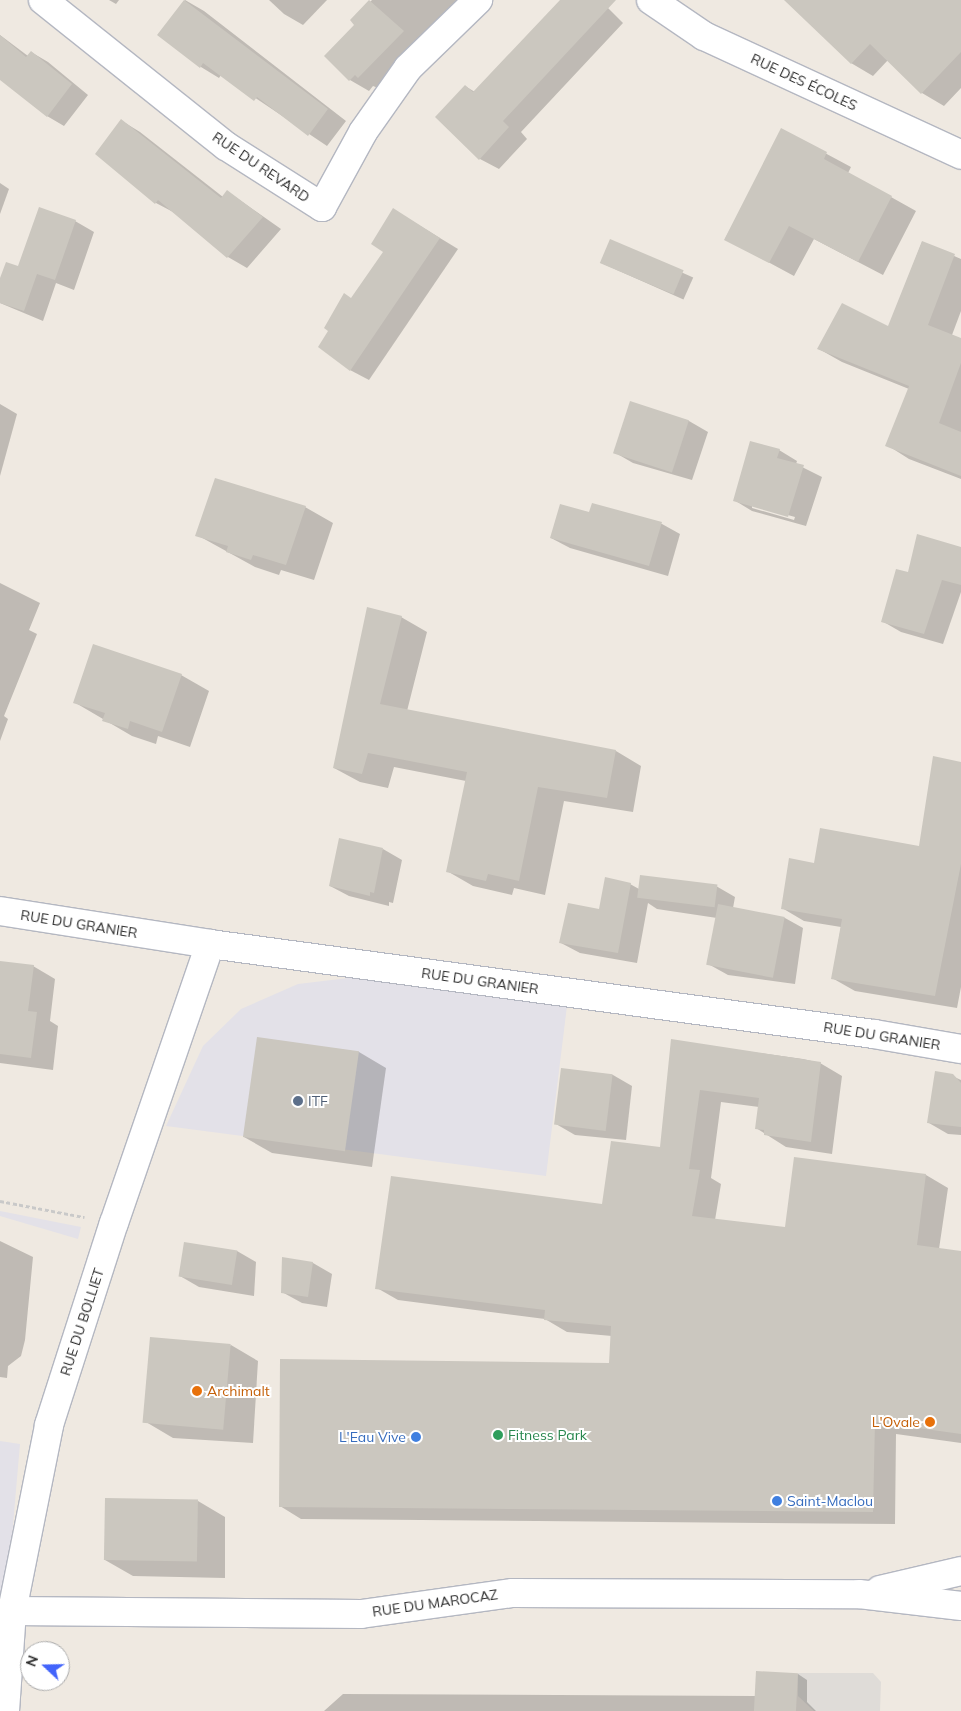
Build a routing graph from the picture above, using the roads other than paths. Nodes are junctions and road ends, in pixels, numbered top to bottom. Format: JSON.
{"nodes":[{"id":1,"x":44,"y":0,"type":"edge"},
{"id":2,"x":478,"y":0,"type":"edge"},
{"id":3,"x":651,"y":0,"type":"edge"},
{"id":4,"x":961,"y":155,"type":"edge"},
{"id":5,"x":0,"y":911,"type":"edge"},
{"id":6,"x":210,"y":944,"type":"junction"},
{"id":7,"x":961,"y":1049,"type":"edge"},
{"id":8,"x":961,"y":1571,"type":"edge"},
{"id":9,"x":859,"y":1594,"type":"junction"},
{"id":10,"x":961,"y":1606,"type":"edge"},
{"id":11,"x":12,"y":1612,"type":"junction"},
{"id":12,"x":5,"y":1711,"type":"edge"}],
"edges":[{"from":1,"to":2,"type":"street","name":"RUE DU REVARD"},
{"from":3,"to":4,"type":"street","name":"RUE DES ÉCOLES"},
{"from":5,"to":6,"type":"street","name":"RUE DU GRANIER"},
{"from":6,"to":7,"type":"street","name":"RUE DU GRANIER"},
{"from":6,"to":11,"type":"street","name":"RUE DU BOLLIET"},
{"from":8,"to":9,"type":"street","name":"RUE DU MAROCAZ"},
{"from":9,"to":10,"type":"street","name":"RUE DU MAROCAZ"},
{"from":9,"to":11,"type":"street","name":"RUE DU MAROCAZ"},
{"from":11,"to":12,"type":"street","name":"RUE DU BOLLIET"}]}
